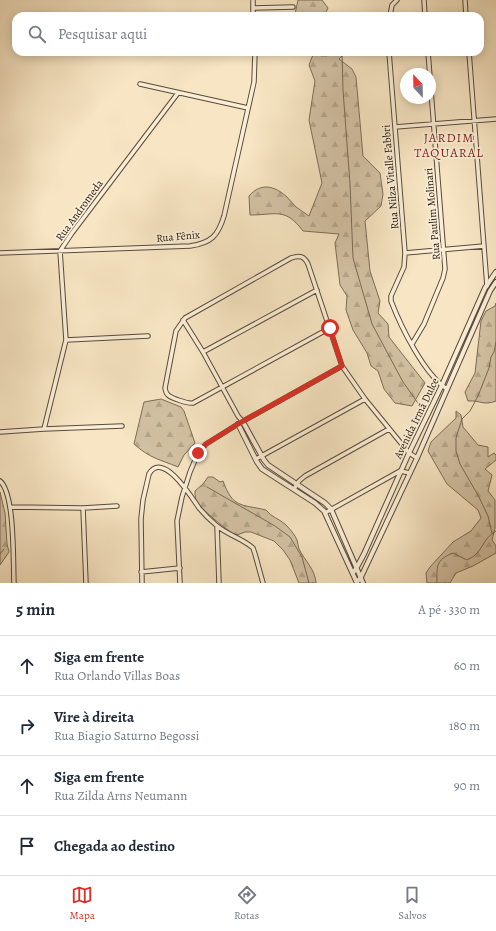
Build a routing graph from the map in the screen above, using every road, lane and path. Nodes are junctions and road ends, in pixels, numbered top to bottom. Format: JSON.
{"nodes":[{"id":1,"x":252,"y":0,"type":"edge"},
{"id":2,"x":396,"y":0,"type":"edge"},
{"id":3,"x":424,"y":0,"type":"edge"},
{"id":4,"x":465,"y":0,"type":"edge"},
{"id":5,"x":293,"y":7,"type":"dead end"},
{"id":6,"x":253,"y":8,"type":"junction"},
{"id":7,"x":253,"y":12,"type":"edge"},
{"id":8,"x":390,"y":12,"type":"edge"},
{"id":9,"x":425,"y":12,"type":"edge"},
{"id":10,"x":466,"y":12,"type":"edge"},
{"id":11,"x":255,"y":56,"type":"edge"},
{"id":12,"x":389,"y":56,"type":"edge"},
{"id":13,"x":428,"y":56,"type":"edge"},
{"id":14,"x":469,"y":56,"type":"edge"},
{"id":15,"x":140,"y":84,"type":"dead end"},
{"id":16,"x":178,"y":93,"type":"junction"},
{"id":17,"x":248,"y":108,"type":"junction"},
{"id":18,"x":496,"y":119,"type":"edge"},
{"id":19,"x":474,"y":120,"type":"junction"},
{"id":20,"x":434,"y":124,"type":"junction"},
{"id":21,"x":395,"y":127,"type":"junction"},
{"id":22,"x":484,"y":246,"type":"junction"},
{"id":23,"x":444,"y":249,"type":"junction"},
{"id":24,"x":60,"y":251,"type":"junction"},
{"id":25,"x":0,"y":253,"type":"edge"},
{"id":26,"x":405,"y":253,"type":"junction"},
{"id":27,"x":496,"y":272,"type":"edge"},
{"id":28,"x":496,"y":282,"type":"edge"},
{"id":29,"x":486,"y":285,"type":"junction"},
{"id":30,"x":491,"y":289,"type":"junction"},
{"id":31,"x":317,"y":290,"type":"junction"},
{"id":32,"x":182,"y":320,"type":"junction"},
{"id":33,"x":330,"y":328,"type":"junction"},
{"id":34,"x":148,"y":336,"type":"dead end"},
{"id":35,"x":66,"y":340,"type":"junction"},
{"id":36,"x":412,"y":344,"type":"junction"},
{"id":37,"x":203,"y":352,"type":"junction"},
{"id":38,"x":342,"y":366,"type":"junction"},
{"id":39,"x":442,"y":385,"type":"junction"},
{"id":40,"x":222,"y":387,"type":"junction"},
{"id":41,"x":448,"y":389,"type":"junction"},
{"id":42,"x":365,"y":399,"type":"junction"},
{"id":43,"x":238,"y":416,"type":"junction"},
{"id":44,"x":242,"y":422,"type":"junction"},
{"id":45,"x":238,"y":424,"type":"junction"},
{"id":46,"x":122,"y":426,"type":"dead end"},
{"id":47,"x":44,"y":429,"type":"junction"},
{"id":48,"x":389,"y":429,"type":"junction"},
{"id":49,"x":0,"y":432,"type":"edge"},
{"id":50,"x":409,"y":453,"type":"junction"},
{"id":51,"x":262,"y":456,"type":"junction"},
{"id":52,"x":418,"y":458,"type":"junction"},
{"id":53,"x":256,"y":459,"type":"junction"},
{"id":54,"x":400,"y":471,"type":"junction"},
{"id":55,"x":410,"y":474,"type":"junction"},
{"id":56,"x":0,"y":481,"type":"edge"},
{"id":57,"x":296,"y":484,"type":"junction"},
{"id":58,"x":186,"y":487,"type":"junction"},
{"id":59,"x":294,"y":489,"type":"junction"},
{"id":60,"x":117,"y":506,"type":"dead end"},
{"id":61,"x":11,"y":507,"type":"junction"},
{"id":62,"x":83,"y":508,"type":"junction"},
{"id":63,"x":331,"y":509,"type":"junction"},
{"id":64,"x":325,"y":513,"type":"junction"},
{"id":65,"x":218,"y":526,"type":"junction"},
{"id":66,"x":357,"y":567,"type":"junction"},
{"id":67,"x":180,"y":568,"type":"junction"},
{"id":68,"x":141,"y":572,"type":"junction"},
{"id":69,"x":353,"y":573,"type":"junction"},
{"id":70,"x":361,"y":577,"type":"junction"},
{"id":71,"x":357,"y":582,"type":"edge"},
{"id":72,"x":14,"y":583,"type":"edge"},
{"id":73,"x":86,"y":583,"type":"edge"},
{"id":74,"x":142,"y":583,"type":"edge"},
{"id":75,"x":180,"y":583,"type":"edge"},
{"id":76,"x":219,"y":583,"type":"edge"},
{"id":77,"x":263,"y":583,"type":"edge"},
{"id":78,"x":363,"y":583,"type":"edge"}],
"edges":[{"from":1,"to":6,"type":"street"},
{"from":2,"to":8,"type":"street"},
{"from":3,"to":9,"type":"street"},
{"from":4,"to":10,"type":"street"},
{"from":5,"to":6,"type":"street"},
{"from":6,"to":7,"type":"street"},
{"from":11,"to":17,"type":"street","name":"Rua Fênix"},
{"from":12,"to":21,"type":"street","name":"Rua Nilza Vitalle Fabbri"},
{"from":13,"to":20,"type":"street","name":"Rua Paulim Molinari"},
{"from":14,"to":19,"type":"street"},
{"from":15,"to":16,"type":"street"},
{"from":16,"to":17,"type":"street"},
{"from":16,"to":24,"type":"street","name":"Rua Andromeda"},
{"from":17,"to":24,"type":"street","name":"Rua Fênix"},
{"from":18,"to":19,"type":"street"},
{"from":19,"to":20,"type":"street"},
{"from":19,"to":22,"type":"street"},
{"from":20,"to":21,"type":"street"},
{"from":20,"to":23,"type":"street","name":"Rua Paulim Molinari"},
{"from":21,"to":26,"type":"street","name":"Rua Nilza Vitalle Fabbri"},
{"from":22,"to":23,"type":"street"},
{"from":22,"to":29,"type":"street"},
{"from":23,"to":26,"type":"street"},
{"from":23,"to":36,"type":"street","name":"Rua Paulim Molinari"},
{"from":24,"to":25,"type":"street","name":"Rua Fênix"},
{"from":24,"to":35,"type":"street","name":"Rua Andromeda"},
{"from":26,"to":36,"type":"street","name":"Rua Nilza Vitalle Fabbri"},
{"from":27,"to":29,"type":"street","name":"Avenida Irmã Dulce"},
{"from":28,"to":30,"type":"street","name":"Avenida Irmã Dulce"},
{"from":29,"to":30,"type":"street"},
{"from":29,"to":39,"type":"street","name":"Avenida Irmã Dulce"},
{"from":30,"to":41,"type":"street","name":"Avenida Irmã Dulce"},
{"from":31,"to":32,"type":"street"},
{"from":31,"to":33,"type":"street"},
{"from":31,"to":37,"type":"street"},
{"from":32,"to":37,"type":"street"},
{"from":32,"to":40,"type":"street"},
{"from":33,"to":38,"type":"street"},
{"from":33,"to":40,"type":"street"},
{"from":34,"to":35,"type":"street"},
{"from":35,"to":47,"type":"street","name":"Rua Andromeda"},
{"from":36,"to":39,"type":"street"},
{"from":37,"to":40,"type":"street"},
{"from":38,"to":42,"type":"street"},
{"from":38,"to":44,"type":"street"},
{"from":39,"to":41,"type":"street"},
{"from":39,"to":50,"type":"street","name":"Avenida Irmã Dulce"},
{"from":40,"to":43,"type":"street"},
{"from":41,"to":52,"type":"street","name":"Avenida Irmã Dulce"},
{"from":42,"to":48,"type":"street"},
{"from":42,"to":51,"type":"street"},
{"from":43,"to":44,"type":"street"},
{"from":43,"to":45,"type":"street"},
{"from":44,"to":45,"type":"street"},
{"from":44,"to":51,"type":"street"},
{"from":45,"to":53,"type":"street"},
{"from":45,"to":58,"type":"street"},
{"from":46,"to":47,"type":"street"},
{"from":47,"to":49,"type":"street"},
{"from":48,"to":50,"type":"street"},
{"from":48,"to":57,"type":"street"},
{"from":50,"to":52,"type":"street"},
{"from":50,"to":54,"type":"street","name":"Avenida Irmã Dulce"},
{"from":51,"to":53,"type":"street"},
{"from":51,"to":57,"type":"street"},
{"from":52,"to":55,"type":"street","name":"Avenida Irmã Dulce"},
{"from":53,"to":59,"type":"street"},
{"from":54,"to":55,"type":"street"},
{"from":54,"to":63,"type":"street"},
{"from":54,"to":66,"type":"street","name":"Avenida Irmã Dulce"},
{"from":55,"to":70,"type":"street","name":"Avenida Irmã Dulce"},
{"from":56,"to":61,"type":"street"},
{"from":57,"to":59,"type":"street"},
{"from":57,"to":63,"type":"street"},
{"from":58,"to":65,"type":"street"},
{"from":58,"to":67,"type":"street"},
{"from":58,"to":68,"type":"street"},
{"from":59,"to":64,"type":"street"},
{"from":60,"to":62,"type":"street"},
{"from":61,"to":62,"type":"street"},
{"from":61,"to":72,"type":"street"},
{"from":62,"to":73,"type":"street"},
{"from":63,"to":64,"type":"street"},
{"from":63,"to":66,"type":"street"},
{"from":64,"to":69,"type":"street"},
{"from":65,"to":76,"type":"street"},
{"from":65,"to":77,"type":"street"},
{"from":66,"to":69,"type":"street","name":"Avenida Irmã Dulce"},
{"from":66,"to":70,"type":"street"},
{"from":67,"to":68,"type":"street"},
{"from":67,"to":75,"type":"street"},
{"from":68,"to":74,"type":"street"},
{"from":69,"to":71,"type":"street"},
{"from":70,"to":71,"type":"street","name":"Avenida Irmã Dulce"},
{"from":70,"to":78,"type":"street"}]}
